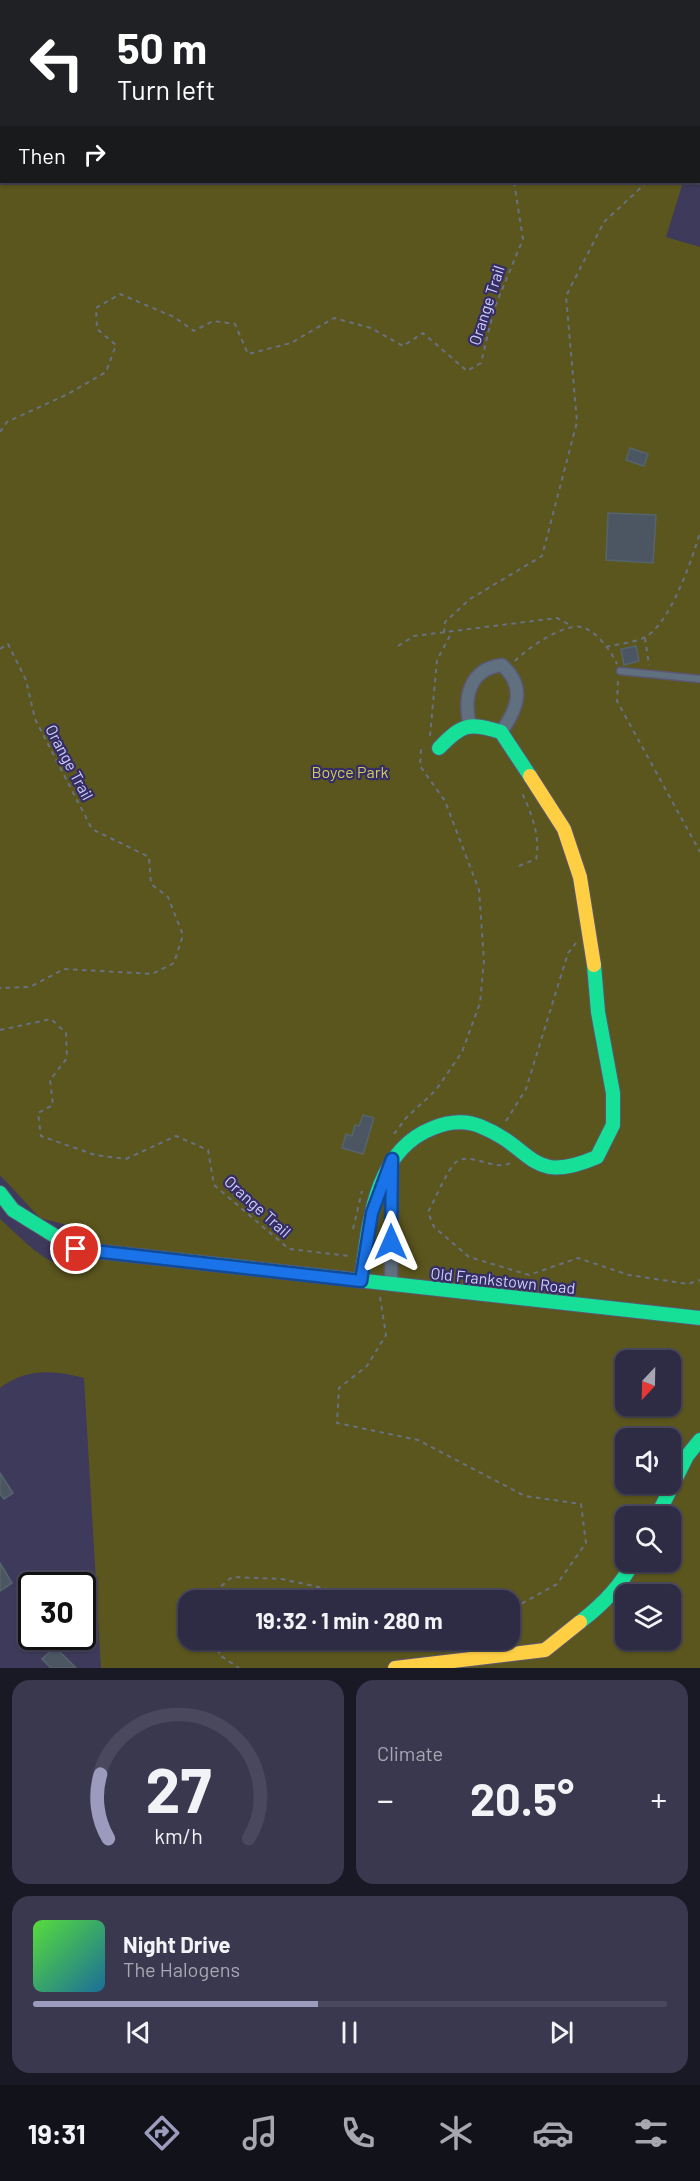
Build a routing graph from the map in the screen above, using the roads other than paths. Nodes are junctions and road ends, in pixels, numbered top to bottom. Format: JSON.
{"nodes":[{"id":1,"x":620,"y":671,"type":"road end"},
{"id":2,"x":700,"y":679,"type":"edge"},
{"id":3,"x":470,"y":726,"type":"junction"},
{"id":4,"x":501,"y":732,"type":"junction"},
{"id":5,"x":439,"y":748,"type":"dead end"},
{"id":6,"x":392,"y":1159,"type":"junction"},
{"id":7,"x":0,"y":1193,"type":"edge"},
{"id":8,"x":361,"y":1281,"type":"junction"},
{"id":9,"x":384,"y":1283,"type":"junction"},
{"id":10,"x":700,"y":1318,"type":"edge"},
{"id":11,"x":700,"y":1440,"type":"edge"},
{"id":12,"x":662,"y":1506,"type":"edge"},
{"id":13,"x":628,"y":1572,"type":"edge"},
{"id":14,"x":395,"y":1668,"type":"edge"}],
"edges":[{"from":1,"to":2,"type":"lane"},
{"from":3,"to":4,"type":"street"},
{"from":3,"to":4,"type":"street"},
{"from":3,"to":5,"type":"street"},
{"from":4,"to":6,"type":"street"},
{"from":6,"to":8,"type":"street"},
{"from":6,"to":9,"type":"street"},
{"from":7,"to":8,"type":"street","name":"Old Frankstown Road"},
{"from":8,"to":9,"type":"street","name":"Old Frankstown Road"},
{"from":9,"to":10,"type":"street","name":"Old Frankstown Road"},
{"from":11,"to":12,"type":"street"},
{"from":13,"to":14,"type":"street"}]}
